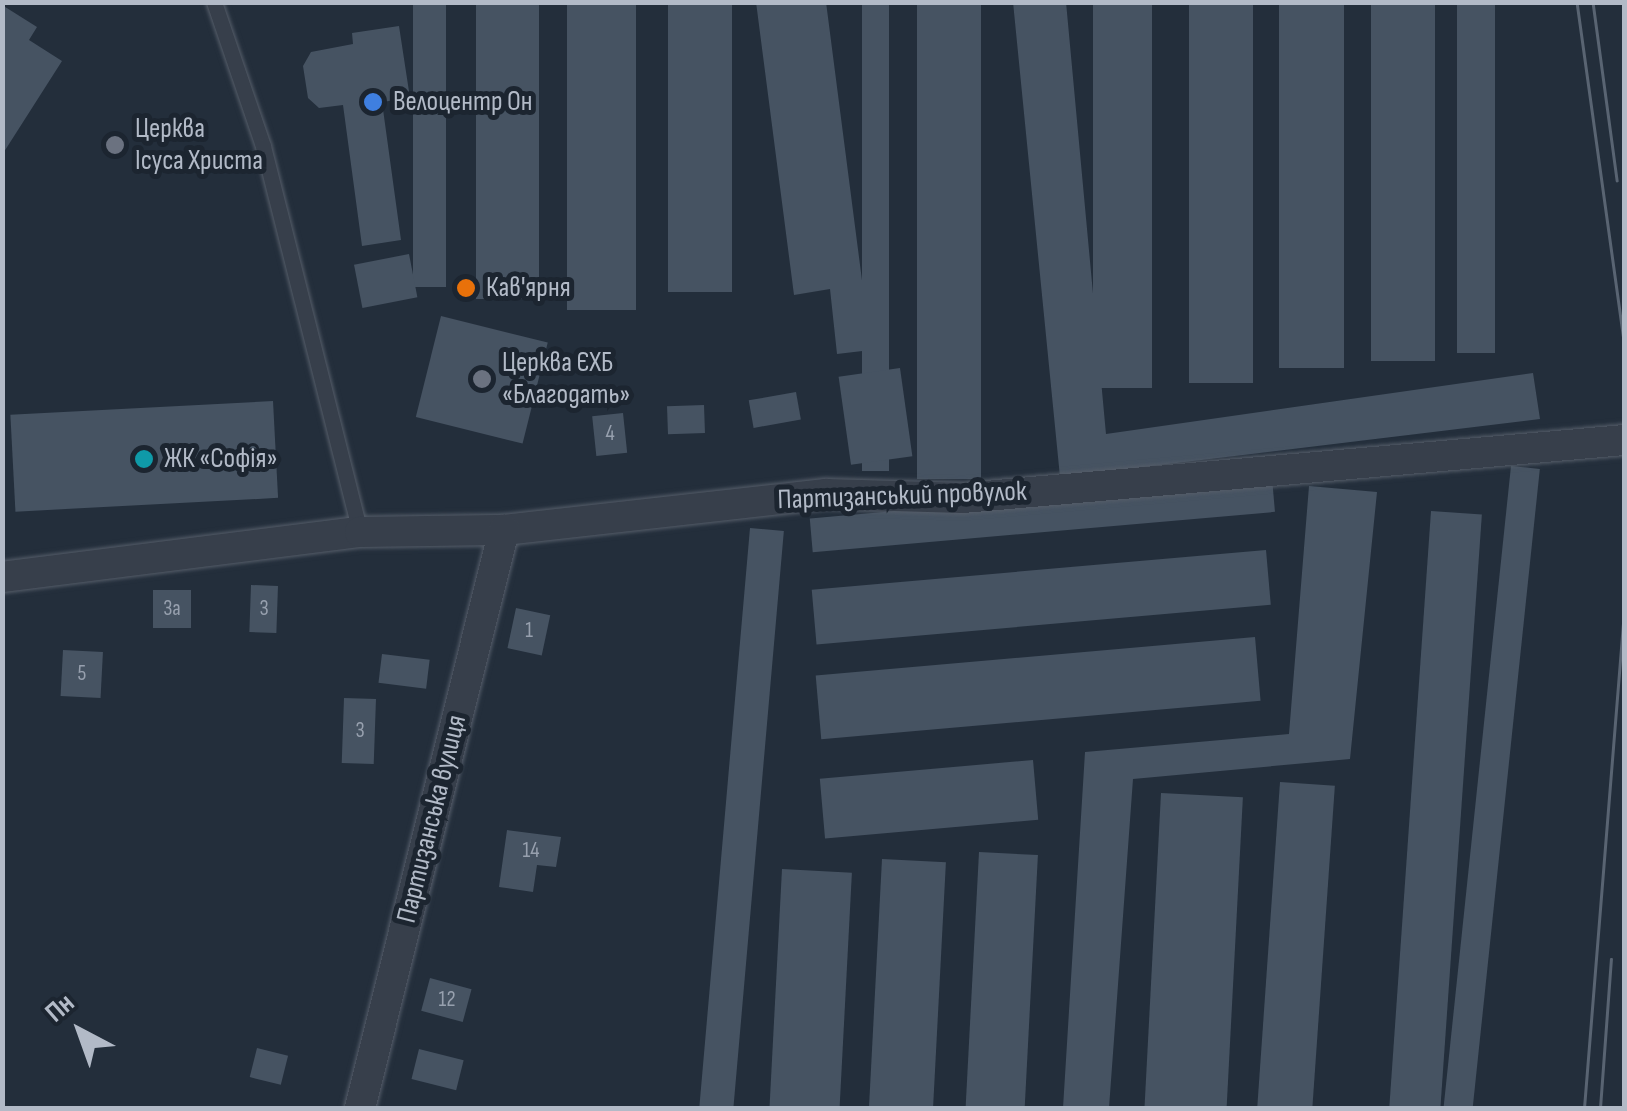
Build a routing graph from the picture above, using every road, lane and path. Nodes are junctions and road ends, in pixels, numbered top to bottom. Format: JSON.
{"nodes":[{"id":1,"x":214,"y":2,"type":"edge"},
{"id":2,"x":1624,"y":440,"type":"edge"},
{"id":3,"x":504,"y":530,"type":"junction"},
{"id":4,"x":360,"y":532,"type":"junction"},
{"id":5,"x":2,"y":578,"type":"edge"},
{"id":6,"x":360,"y":1108,"type":"edge"}],
"edges":[{"from":1,"to":4,"type":"lane"},
{"from":2,"to":3,"type":"street","name":"Партизанський провулок"},
{"from":3,"to":4,"type":"street","name":"Партизанський провулок"},
{"from":3,"to":6,"type":"street","name":"Партизанська вулиця"},
{"from":4,"to":5,"type":"street","name":"Партизанський провулок"}]}
